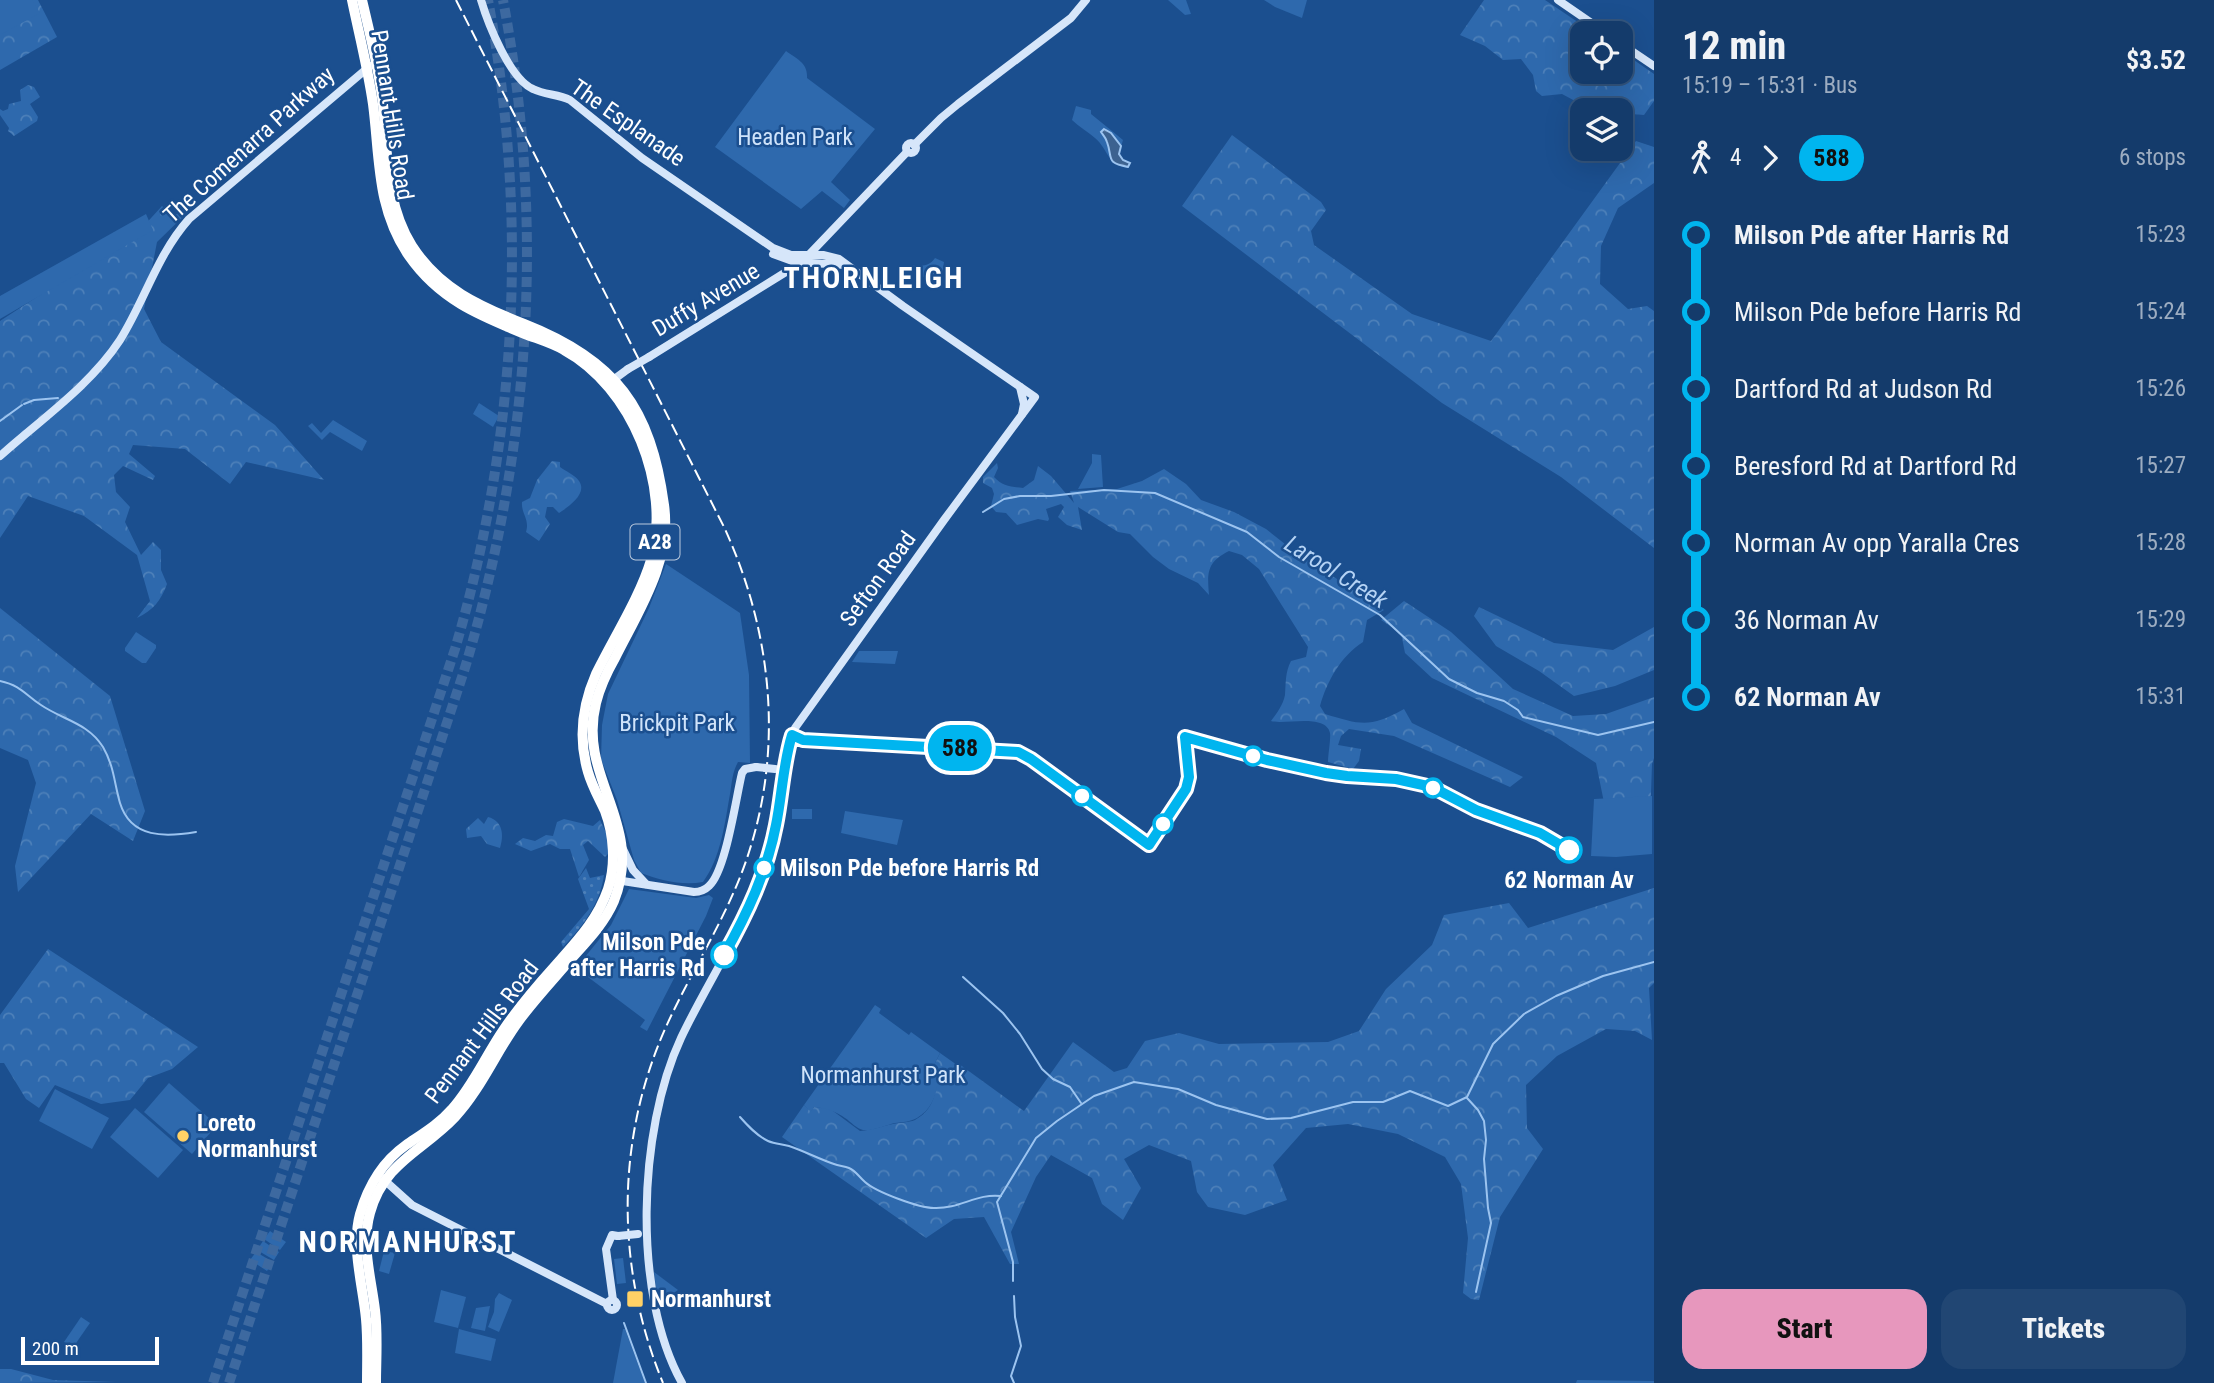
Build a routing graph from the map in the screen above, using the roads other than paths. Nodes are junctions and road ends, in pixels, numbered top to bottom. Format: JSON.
{"nodes":[{"id":1,"x":352,"y":0,"type":"edge"},
{"id":2,"x":362,"y":0,"type":"edge"},
{"id":3,"x":481,"y":0,"type":"edge"},
{"id":4,"x":1086,"y":0,"type":"edge"},
{"id":5,"x":1558,"y":0,"type":"edge"},
{"id":6,"x":1589,"y":21,"type":"edge"},
{"id":7,"x":1633,"y":52,"type":"edge"},
{"id":8,"x":371,"y":65,"type":"junction"},
{"id":9,"x":1654,"y":66,"type":"edge"},
{"id":10,"x":833,"y":231,"type":"junction"},
{"id":11,"x":749,"y":234,"type":"junction"},
{"id":12,"x":791,"y":255,"type":"junction"},
{"id":13,"x":810,"y":255,"type":"junction"},
{"id":14,"x":831,"y":256,"type":"junction"},
{"id":15,"x":802,"y":262,"type":"junction"},
{"id":16,"x":822,"y":263,"type":"junction"},
{"id":17,"x":845,"y":265,"type":"junction"},
{"id":18,"x":611,"y":382,"type":"junction"},
{"id":19,"x":1020,"y":387,"type":"junction"},
{"id":20,"x":1020,"y":418,"type":"junction"},
{"id":21,"x":0,"y":456,"type":"edge"},
{"id":22,"x":785,"y":771,"type":"junction"},
{"id":23,"x":622,"y":847,"type":"junction"},
{"id":24,"x":615,"y":880,"type":"junction"},
{"id":25,"x":649,"y":886,"type":"junction"},
{"id":26,"x":381,"y":1177,"type":"junction"},
{"id":27,"x":643,"y":1234,"type":"junction"},
{"id":28,"x":367,"y":1383,"type":"edge"},
{"id":29,"x":376,"y":1383,"type":"edge"},
{"id":30,"x":682,"y":1383,"type":"edge"}],
"edges":[{"from":1,"to":8,"type":"highway","name":"Pennant Hills Road","number":"A28"},
{"from":2,"to":8,"type":"highway","name":"Pennant Hills Road","number":"A28"},
{"from":3,"to":11,"type":"street","name":"The Esplanade"},
{"from":4,"to":10,"type":"street","name":"Duffy Avenue"},
{"from":5,"to":6,"type":"street"},
{"from":7,"to":9,"type":"street"},
{"from":8,"to":18,"type":"highway","name":"Pennant Hills Road","number":"A28"},
{"from":8,"to":21,"type":"street","name":"The Comenarra Parkway"},
{"from":10,"to":13,"type":"street","name":"Duffy Avenue"},
{"from":10,"to":14,"type":"street"},
{"from":11,"to":12,"type":"street","name":"The Esplanade"},
{"from":11,"to":15,"type":"street","name":"The Esplanade"},
{"from":12,"to":13,"type":"street","name":"The Esplanade"},
{"from":12,"to":15,"type":"street"},
{"from":13,"to":14,"type":"street","name":"The Esplanade"},
{"from":13,"to":15,"type":"street","name":"Duffy Avenue"},
{"from":13,"to":16,"type":"street"},
{"from":14,"to":17,"type":"street"},
{"from":15,"to":16,"type":"street"},
{"from":15,"to":18,"type":"street","name":"Duffy Avenue","bridge":true},
{"from":16,"to":17,"type":"street"},
{"from":17,"to":19,"type":"street"},
{"from":18,"to":23,"type":"highway","name":"Pennant Hills Road","number":"A28"},
{"from":18,"to":24,"type":"highway","name":"Pennant Hills Road","number":"A28"},
{"from":19,"to":20,"type":"street"},
{"from":19,"to":20,"type":"street","name":"Sefton Road"},
{"from":20,"to":22,"type":"street","name":"Sefton Road"},
{"from":22,"to":25,"type":"street","bridge":true},
{"from":22,"to":27,"type":"street","name":"Sefton Road"},
{"from":23,"to":24,"type":"highway","name":"Pennant Hills Road","number":"A28"},
{"from":23,"to":25,"type":"street"},
{"from":24,"to":25,"type":"street"},
{"from":24,"to":26,"type":"highway","name":"Pennant Hills Road","number":"A28"},
{"from":26,"to":27,"type":"street","bridge":true},
{"from":26,"to":28,"type":"highway","name":"Pennant Hills Road","number":"A28"},
{"from":26,"to":29,"type":"highway","name":"Pennant Hills Road","number":"A28"},
{"from":27,"to":30,"type":"street","name":"Sefton Road"}]}
